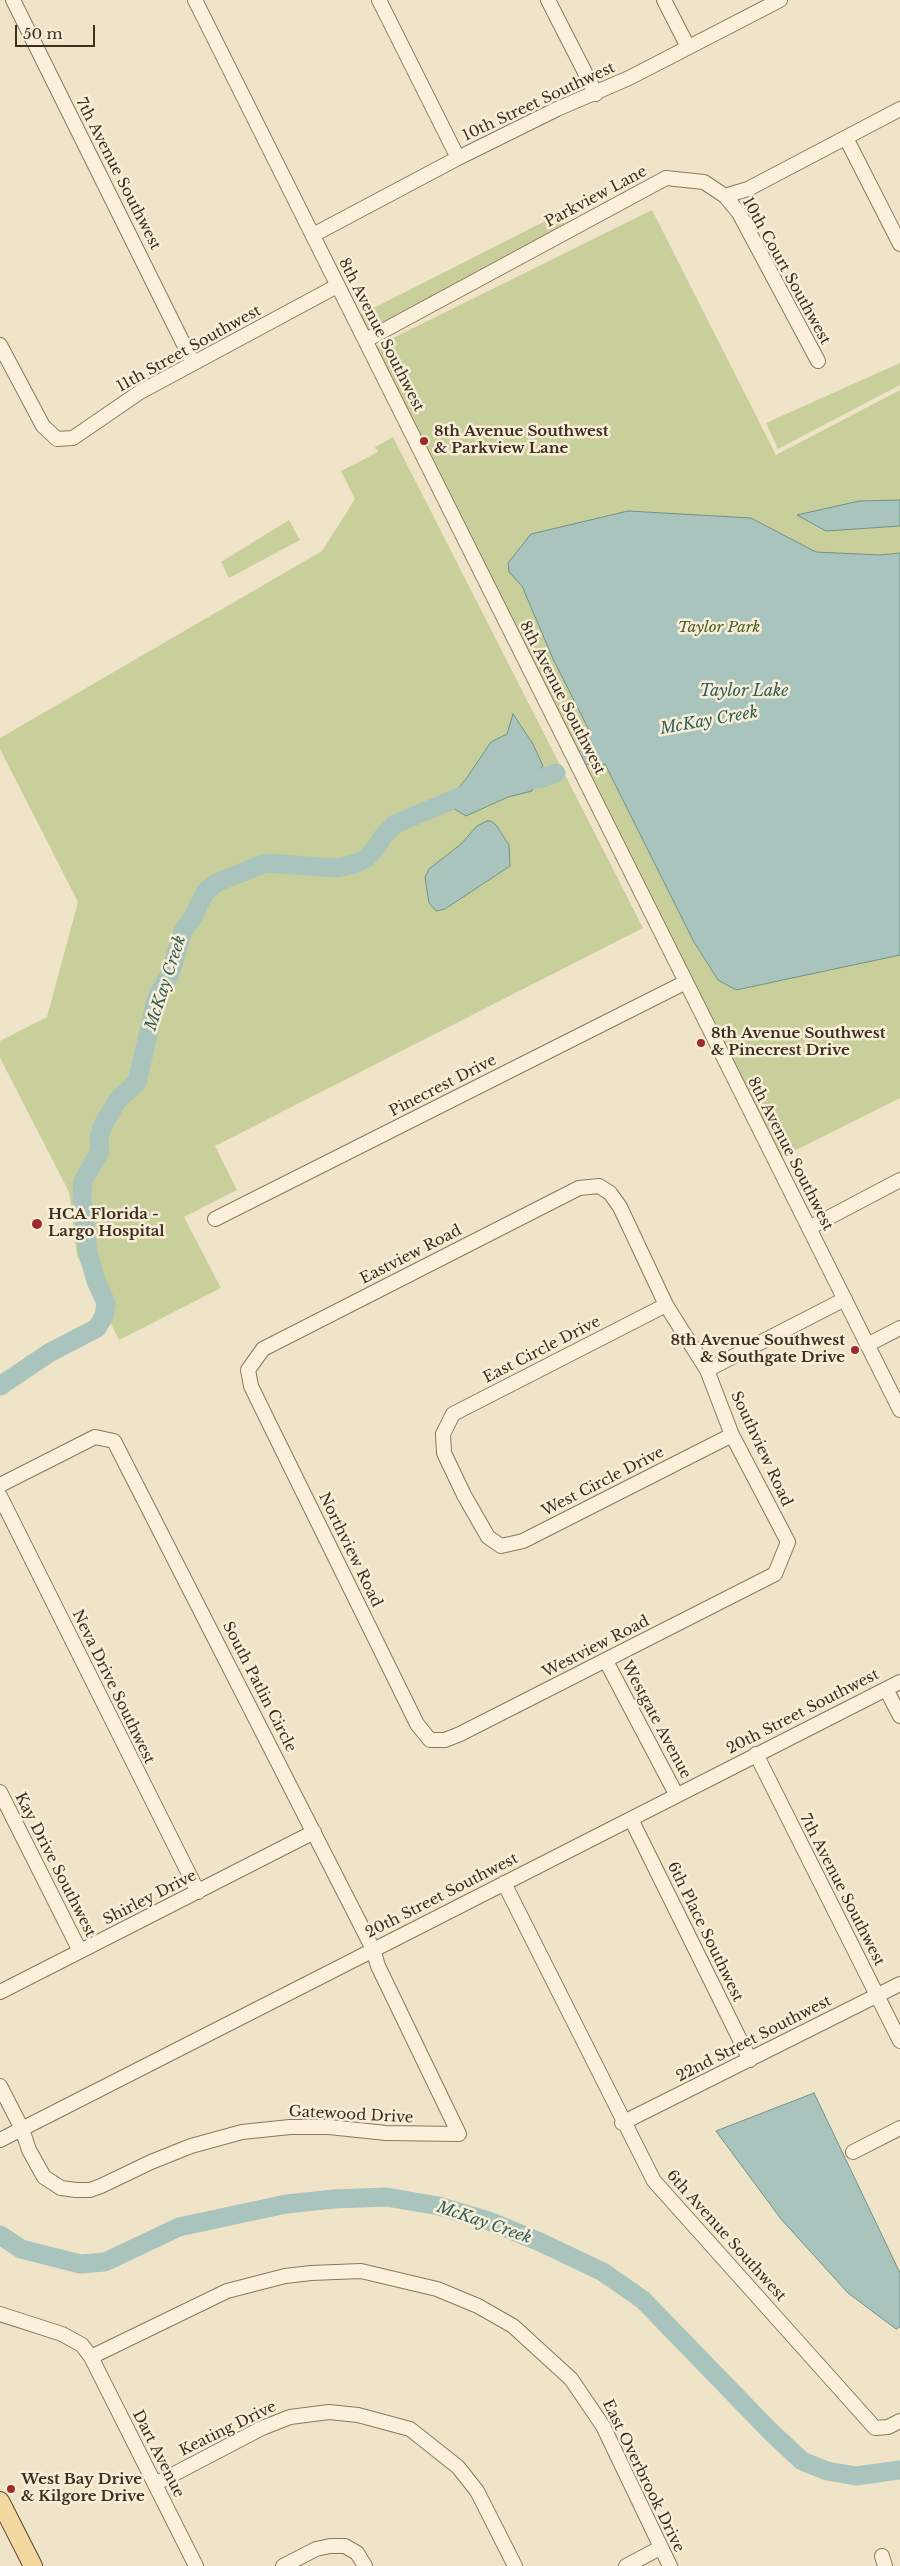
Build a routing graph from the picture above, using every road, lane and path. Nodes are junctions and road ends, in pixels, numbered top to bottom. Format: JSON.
{"nodes":[{"id":1,"x":13,"y":0,"type":"edge"},
{"id":2,"x":195,"y":0,"type":"edge"},
{"id":3,"x":379,"y":0,"type":"edge"},
{"id":4,"x":548,"y":0,"type":"edge"},
{"id":5,"x":664,"y":0,"type":"edge"},
{"id":6,"x":780,"y":0,"type":"edge"},
{"id":7,"x":688,"y":47,"type":"junction"},
{"id":8,"x":596,"y":94,"type":"junction"},
{"id":9,"x":900,"y":109,"type":"edge"},
{"id":10,"x":846,"y":138,"type":"junction"},
{"id":11,"x":458,"y":158,"type":"junction"},
{"id":12,"x":726,"y":196,"type":"junction"},
{"id":13,"x":313,"y":235,"type":"junction"},
{"id":14,"x":900,"y":244,"type":"edge"},
{"id":15,"x":337,"y":286,"type":"junction"},
{"id":16,"x":366,"y":340,"type":"junction"},
{"id":17,"x":0,"y":345,"type":"edge"},
{"id":18,"x":818,"y":362,"type":"dead end"},
{"id":19,"x":193,"y":363,"type":"junction"},
{"id":20,"x":686,"y":982,"type":"junction"},
{"id":21,"x":900,"y":1180,"type":"edge"},
{"id":22,"x":599,"y":1186,"type":"joint"},
{"id":23,"x":215,"y":1219,"type":"dead end"},
{"id":24,"x":809,"y":1228,"type":"junction"},
{"id":25,"x":845,"y":1299,"type":"junction"},
{"id":26,"x":666,"y":1305,"type":"junction"},
{"id":27,"x":900,"y":1328,"type":"edge"},
{"id":28,"x":868,"y":1345,"type":"junction"},
{"id":29,"x":248,"y":1370,"type":"joint"},
{"id":30,"x":707,"y":1370,"type":"junction"},
{"id":31,"x":900,"y":1410,"type":"edge"},
{"id":32,"x":732,"y":1435,"type":"junction"},
{"id":33,"x":0,"y":1485,"type":"edge"},
{"id":34,"x":0,"y":1496,"type":"edge"},
{"id":35,"x":488,"y":1536,"type":"joint"},
{"id":36,"x":775,"y":1574,"type":"joint"},
{"id":37,"x":606,"y":1661,"type":"junction"},
{"id":38,"x":900,"y":1682,"type":"edge"},
{"id":39,"x":886,"y":1689,"type":"junction"},
{"id":40,"x":900,"y":1716,"type":"edge"},
{"id":41,"x":430,"y":1740,"type":"joint"},
{"id":42,"x":756,"y":1754,"type":"junction"},
{"id":43,"x":0,"y":1792,"type":"edge"},
{"id":44,"x":676,"y":1794,"type":"junction"},
{"id":45,"x":631,"y":1819,"type":"junction"},
{"id":46,"x":314,"y":1832,"type":"junction"},
{"id":47,"x":504,"y":1883,"type":"junction"},
{"id":48,"x":198,"y":1892,"type":"junction"},
{"id":49,"x":373,"y":1949,"type":"junction"},
{"id":50,"x":80,"y":1951,"type":"junction"},
{"id":51,"x":900,"y":1984,"type":"edge"},
{"id":52,"x":0,"y":1992,"type":"edge"},
{"id":53,"x":877,"y":1996,"type":"junction"},
{"id":54,"x":900,"y":2041,"type":"edge"},
{"id":55,"x":750,"y":2060,"type":"junction"},
{"id":56,"x":0,"y":2086,"type":"edge"},
{"id":57,"x":622,"y":2123,"type":"junction"},
{"id":58,"x":900,"y":2128,"type":"edge"},
{"id":59,"x":22,"y":2129,"type":"junction"},
{"id":60,"x":0,"y":2140,"type":"edge"},
{"id":61,"x":853,"y":2152,"type":"dead end"},
{"id":62,"x":0,"y":2314,"type":"edge"},
{"id":63,"x":91,"y":2357,"type":"junction"},
{"id":64,"x":900,"y":2421,"type":"edge"},
{"id":65,"x":154,"y":2484,"type":"junction"},
{"id":66,"x":0,"y":2500,"type":"edge"},
{"id":67,"x":660,"y":2548,"type":"junction"},
{"id":68,"x":33,"y":2566,"type":"edge"},
{"id":69,"x":196,"y":2566,"type":"edge"},
{"id":70,"x":283,"y":2566,"type":"edge"},
{"id":71,"x":365,"y":2566,"type":"edge"},
{"id":72,"x":515,"y":2566,"type":"edge"},
{"id":73,"x":626,"y":2566,"type":"edge"},
{"id":74,"x":670,"y":2566,"type":"edge"}],
"edges":[{"from":1,"to":19,"type":"street","name":"7th Avenue Southwest"},
{"from":2,"to":13,"type":"street","name":"8th Avenue Southwest"},
{"from":3,"to":11,"type":"street"},
{"from":4,"to":8,"type":"street"},
{"from":5,"to":7,"type":"street"},
{"from":6,"to":7,"type":"street","name":"10th Street Southwest"},
{"from":7,"to":8,"type":"street","name":"10th Street Southwest"},
{"from":8,"to":11,"type":"street","name":"10th Street Southwest"},
{"from":9,"to":10,"type":"street"},
{"from":10,"to":12,"type":"street"},
{"from":10,"to":14,"type":"street"},
{"from":11,"to":13,"type":"street","name":"10th Street Southwest"},
{"from":12,"to":16,"type":"street","name":"Parkview Lane"},
{"from":12,"to":18,"type":"street","name":"10th Court Southwest"},
{"from":13,"to":15,"type":"street","name":"8th Avenue Southwest"},
{"from":15,"to":16,"type":"street","name":"8th Avenue Southwest"},
{"from":15,"to":19,"type":"street","name":"11th Street Southwest"},
{"from":16,"to":20,"type":"street","name":"8th Avenue Southwest"},
{"from":17,"to":19,"type":"street","name":"11th Street Southwest"},
{"from":20,"to":23,"type":"street","name":"Pinecrest Drive"},
{"from":20,"to":24,"type":"street","name":"8th Avenue Southwest"},
{"from":21,"to":24,"type":"street"},
{"from":22,"to":26,"type":"street","name":"Southview Road"},
{"from":22,"to":29,"type":"street","name":"Eastview Road"},
{"from":24,"to":25,"type":"street","name":"8th Avenue Southwest"},
{"from":25,"to":28,"type":"street","name":"8th Avenue Southwest"},
{"from":25,"to":30,"type":"street"},
{"from":26,"to":30,"type":"street","name":"Southview Road"},
{"from":26,"to":35,"type":"street","name":"East Circle Drive"},
{"from":27,"to":28,"type":"street"},
{"from":28,"to":31,"type":"street","name":"8th Avenue Southwest"},
{"from":29,"to":41,"type":"street","name":"Northview Road"},
{"from":30,"to":32,"type":"street","name":"Southview Road"},
{"from":32,"to":35,"type":"street","name":"West Circle Drive"},
{"from":32,"to":36,"type":"street","name":"Southview Road"},
{"from":33,"to":46,"type":"street","name":"South Patlin Circle"},
{"from":34,"to":48,"type":"street","name":"Neva Drive Southwest"},
{"from":36,"to":37,"type":"street","name":"Westview Road"},
{"from":37,"to":41,"type":"street","name":"Westview Road"},
{"from":37,"to":44,"type":"street","name":"Westgate Avenue"},
{"from":38,"to":39,"type":"street","name":"20th Street Southwest"},
{"from":39,"to":40,"type":"street"},
{"from":39,"to":42,"type":"street","name":"20th Street Southwest"},
{"from":42,"to":44,"type":"street","name":"20th Street Southwest"},
{"from":42,"to":53,"type":"street","name":"7th Avenue Southwest"},
{"from":43,"to":50,"type":"street","name":"Kay Drive Southwest"},
{"from":44,"to":45,"type":"street","name":"20th Street Southwest"},
{"from":45,"to":47,"type":"street","name":"20th Street Southwest"},
{"from":45,"to":55,"type":"street","name":"6th Place Southwest"},
{"from":46,"to":48,"type":"street","name":"Shirley Drive"},
{"from":46,"to":49,"type":"street","name":"South Patlin Circle"},
{"from":47,"to":49,"type":"street","name":"20th Street Southwest"},
{"from":47,"to":57,"type":"street","name":"6th Avenue Southwest"},
{"from":48,"to":50,"type":"street","name":"Shirley Drive"},
{"from":49,"to":59,"type":"street","name":"20th Street Southwest"},
{"from":49,"to":59,"type":"street","name":"Gatewood Drive"},
{"from":50,"to":52,"type":"street","name":"Shirley Drive"},
{"from":51,"to":53,"type":"street","name":"22nd Street Southwest"},
{"from":53,"to":54,"type":"street","name":"7th Avenue Southwest"},
{"from":53,"to":55,"type":"street","name":"22nd Street Southwest"},
{"from":55,"to":57,"type":"street","name":"22nd Street Southwest"},
{"from":56,"to":59,"type":"street"},
{"from":57,"to":64,"type":"street","name":"6th Avenue Southwest"},
{"from":58,"to":61,"type":"street"},
{"from":59,"to":60,"type":"street","name":"20th Street Southwest"},
{"from":62,"to":63,"type":"street"},
{"from":63,"to":65,"type":"street","name":"Dart Avenue"},
{"from":63,"to":67,"type":"street","name":"East Overbrook Drive"},
{"from":65,"to":69,"type":"street","name":"Dart Avenue"},
{"from":65,"to":72,"type":"street","name":"Keating Drive"},
{"from":66,"to":68,"type":"main road"},
{"from":67,"to":73,"type":"street"},
{"from":67,"to":74,"type":"street","name":"East Overbrook Drive"},
{"from":70,"to":71,"type":"street"}]}
